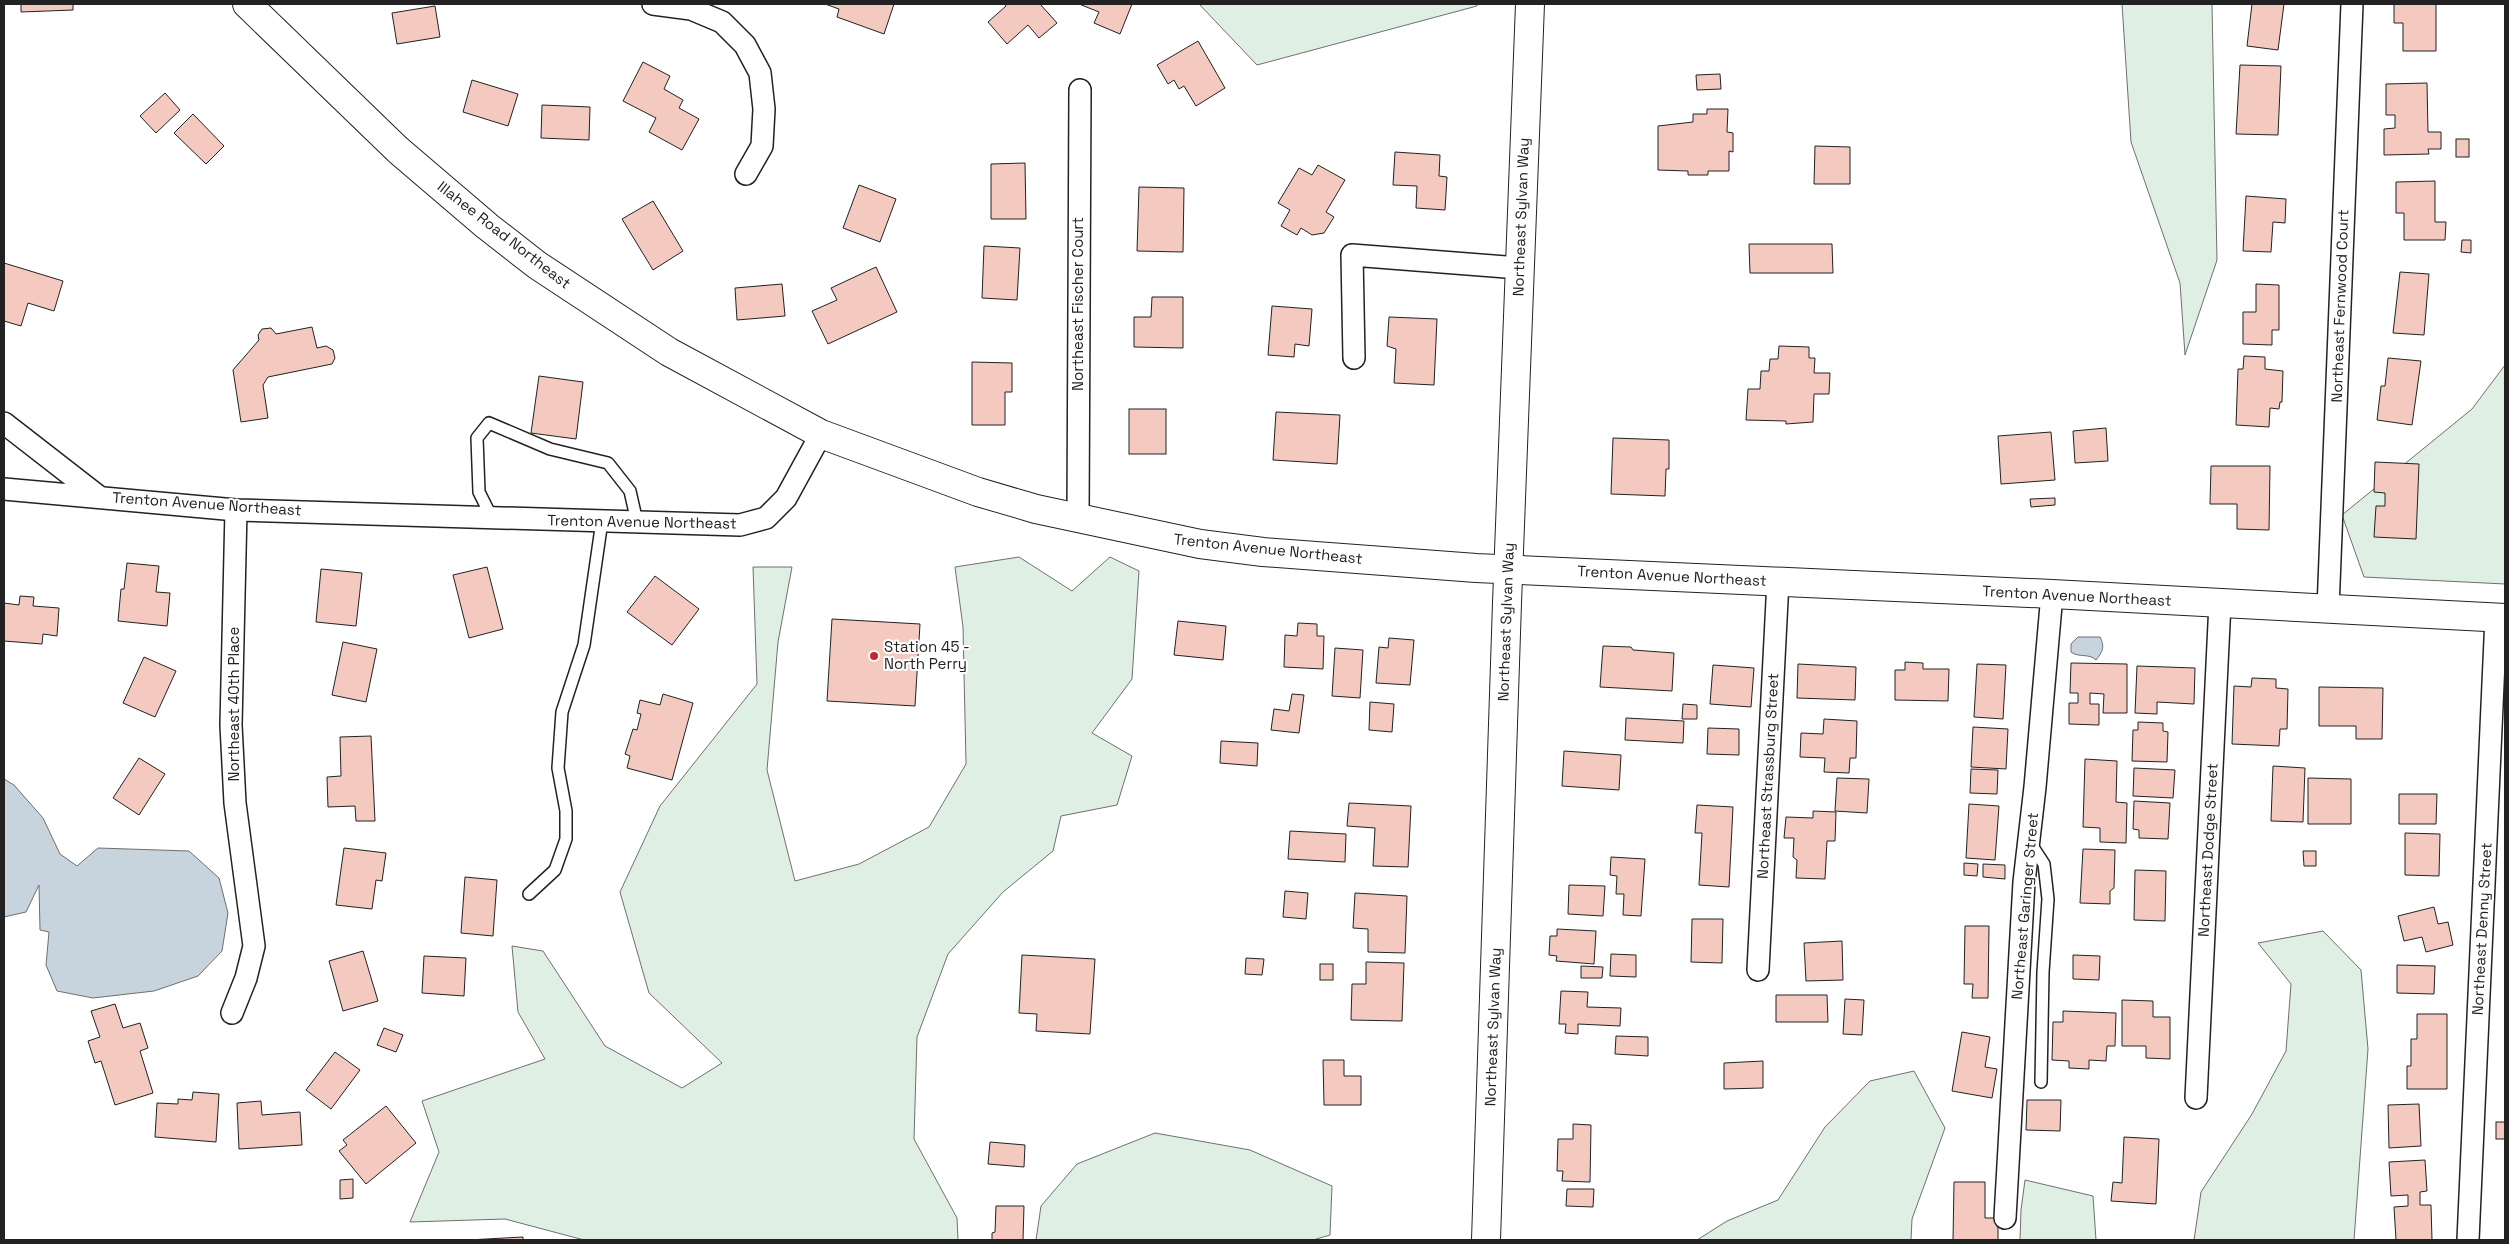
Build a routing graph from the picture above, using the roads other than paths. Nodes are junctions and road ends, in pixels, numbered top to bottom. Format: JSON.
{"nodes":[{"id":1,"x":247,"y":4,"type":"edge"},
{"id":2,"x":653,"y":4,"type":"edge"},
{"id":3,"x":1530,"y":4,"type":"edge"},
{"id":4,"x":2352,"y":4,"type":"edge"},
{"id":5,"x":1080,"y":90,"type":"dead end"},
{"id":6,"x":746,"y":174,"type":"dead end"},
{"id":7,"x":1519,"y":268,"type":"junction"},
{"id":8,"x":1354,"y":358,"type":"dead end"},
{"id":9,"x":4,"y":423,"type":"edge"},
{"id":10,"x":821,"y":434,"type":"junction"},
{"id":11,"x":4,"y":490,"type":"edge"},
{"id":12,"x":98,"y":496,"type":"junction"},
{"id":13,"x":236,"y":510,"type":"junction"},
{"id":14,"x":492,"y":518,"type":"junction"},
{"id":15,"x":1078,"y":519,"type":"junction"},
{"id":16,"x":602,"y":521,"type":"junction"},
{"id":17,"x":637,"y":522,"type":"junction"},
{"id":18,"x":1508,"y":569,"type":"junction"},
{"id":19,"x":1778,"y":582,"type":"junction"},
{"id":20,"x":2052,"y":594,"type":"junction"},
{"id":21,"x":2220,"y":603,"type":"junction"},
{"id":22,"x":2328,"y":609,"type":"junction"},
{"id":23,"x":2501,"y":617,"type":"edge"},
{"id":24,"x":2029,"y":841,"type":"junction"},
{"id":25,"x":529,"y":894,"type":"dead end"},
{"id":26,"x":1758,"y":970,"type":"dead end"},
{"id":27,"x":232,"y":1013,"type":"dead end"},
{"id":28,"x":2041,"y":1082,"type":"dead end"},
{"id":29,"x":2196,"y":1098,"type":"dead end"},
{"id":30,"x":2005,"y":1218,"type":"dead end"},
{"id":31,"x":1486,"y":1240,"type":"edge"},
{"id":32,"x":2468,"y":1240,"type":"edge"}],
"edges":[{"from":1,"to":10,"type":"main road","name":"Illahee Road Northeast"},
{"from":2,"to":6,"type":"street"},
{"from":3,"to":7,"type":"main road","name":"Northeast Sylvan Way"},
{"from":4,"to":22,"type":"street","name":"Northeast Fernwood Court"},
{"from":5,"to":15,"type":"street","name":"Northeast Fischer Court"},
{"from":7,"to":8,"type":"street"},
{"from":7,"to":18,"type":"main road","name":"Northeast Sylvan Way"},
{"from":9,"to":12,"type":"street"},
{"from":10,"to":15,"type":"main road","name":"Trenton Avenue Northeast"},
{"from":10,"to":17,"type":"street","name":"Trenton Avenue Northeast"},
{"from":11,"to":12,"type":"street","name":"Trenton Avenue Northeast"},
{"from":12,"to":13,"type":"street","name":"Trenton Avenue Northeast"},
{"from":13,"to":14,"type":"street","name":"Trenton Avenue Northeast"},
{"from":13,"to":27,"type":"street","name":"Northeast 40th Place"},
{"from":14,"to":16,"type":"street","name":"Trenton Avenue Northeast"},
{"from":14,"to":17,"type":"lane"},
{"from":15,"to":18,"type":"main road","name":"Trenton Avenue Northeast"},
{"from":16,"to":17,"type":"street","name":"Trenton Avenue Northeast"},
{"from":16,"to":25,"type":"lane"},
{"from":18,"to":19,"type":"main road","name":"Trenton Avenue Northeast"},
{"from":18,"to":31,"type":"main road","name":"Northeast Sylvan Way"},
{"from":19,"to":20,"type":"main road","name":"Trenton Avenue Northeast"},
{"from":19,"to":26,"type":"street","name":"Northeast Strassburg Street"},
{"from":20,"to":21,"type":"main road","name":"Trenton Avenue Northeast"},
{"from":20,"to":24,"type":"street","name":"Northeast Garinger Street"},
{"from":21,"to":22,"type":"main road","name":"Trenton Avenue Northeast"},
{"from":21,"to":29,"type":"street","name":"Northeast Dodge Street"},
{"from":22,"to":23,"type":"main road","name":"Trenton Avenue Northeast"},
{"from":23,"to":32,"type":"street","name":"Northeast Denny Street"},
{"from":24,"to":28,"type":"lane"},
{"from":24,"to":30,"type":"street","name":"Northeast Garinger Street"}]}
